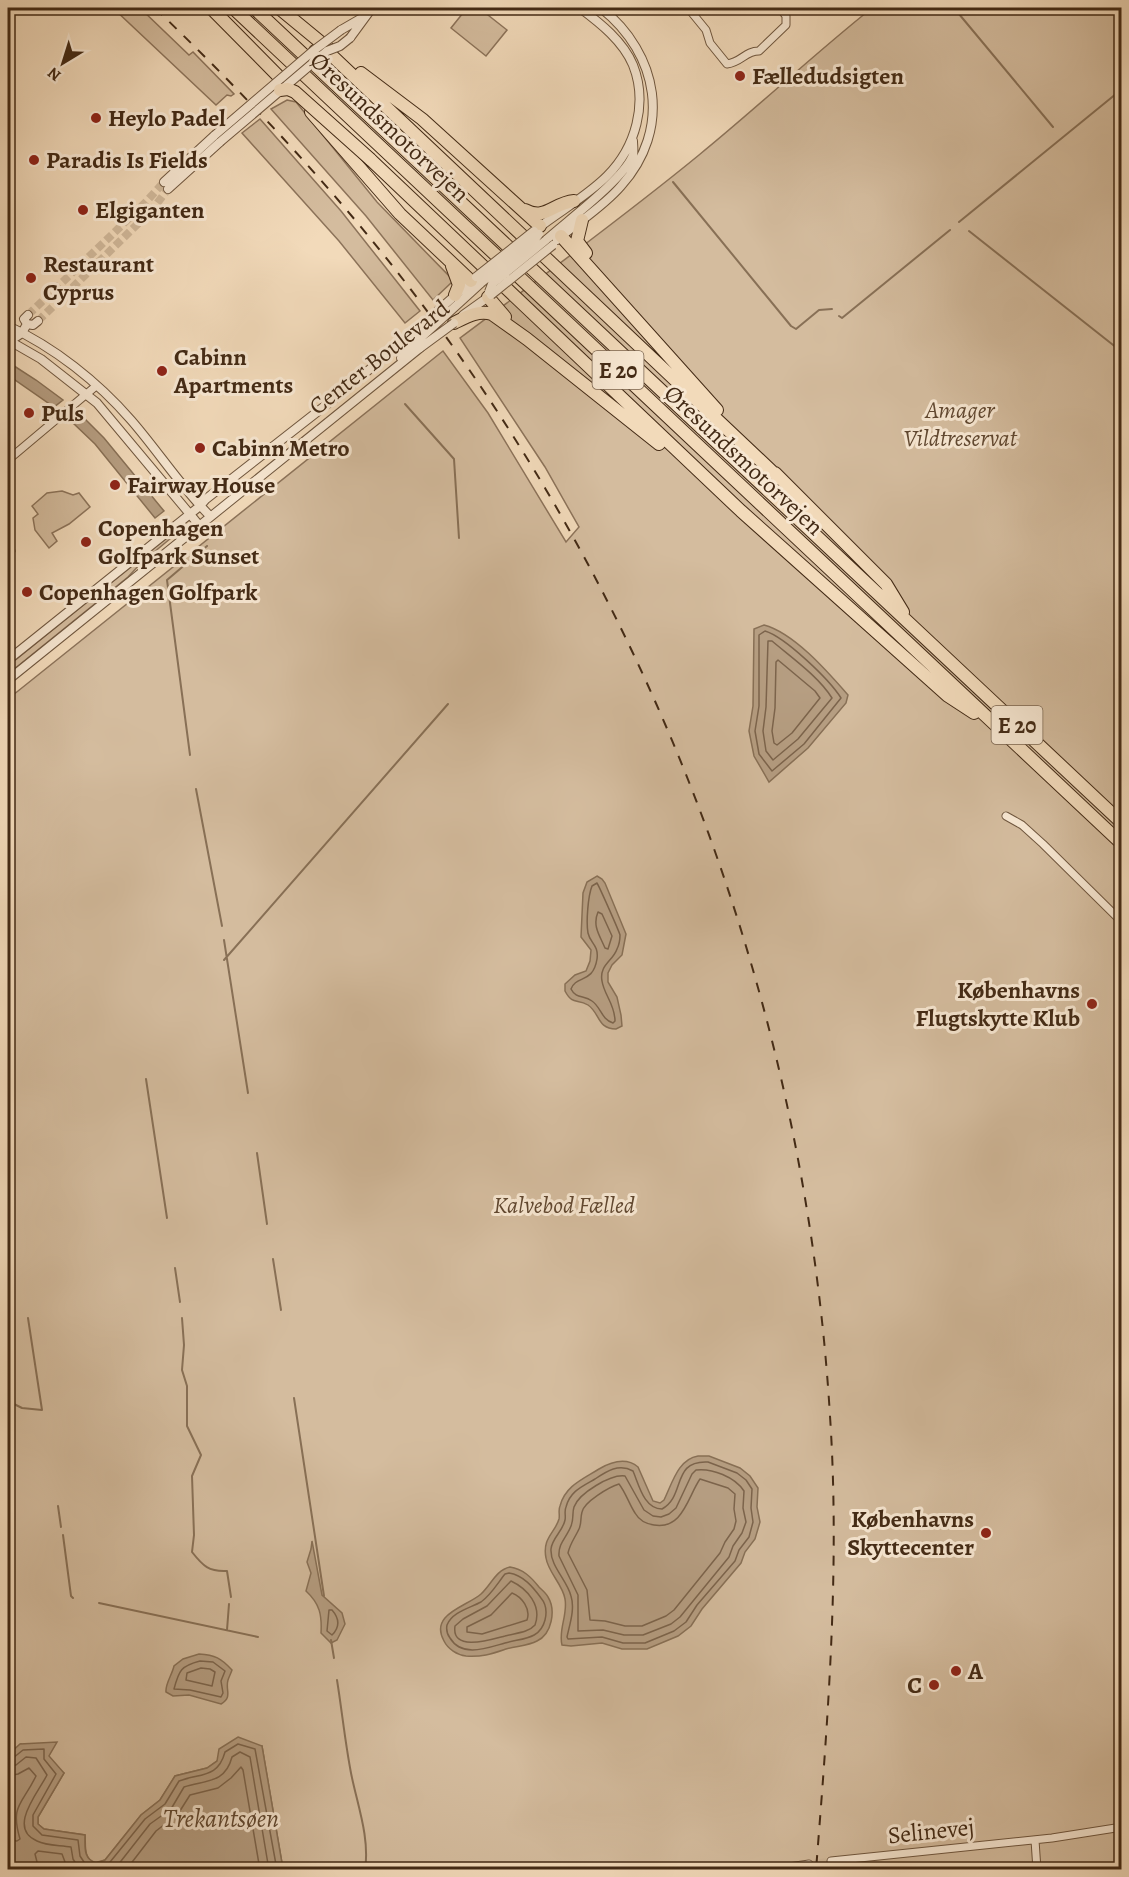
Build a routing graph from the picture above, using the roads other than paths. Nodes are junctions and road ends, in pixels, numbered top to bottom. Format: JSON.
{"nodes":[{"id":1,"x":211,"y":8,"type":"edge"},
{"id":2,"x":232,"y":8,"type":"edge"},
{"id":3,"x":254,"y":8,"type":"edge"},
{"id":4,"x":279,"y":8,"type":"edge"},
{"id":5,"x":371,"y":8,"type":"edge"},
{"id":6,"x":580,"y":8,"type":"edge"},
{"id":7,"x":601,"y":8,"type":"edge"},
{"id":8,"x":688,"y":8,"type":"edge"},
{"id":9,"x":780,"y":8,"type":"edge"},
{"id":10,"x":313,"y":51,"type":"junction"},
{"id":11,"x":327,"y":51,"type":"junction"},
{"id":12,"x":280,"y":90,"type":"junction"},
{"id":13,"x":639,"y":106,"type":"junction"},
{"id":14,"x":653,"y":107,"type":"junction"},
{"id":15,"x":217,"y":138,"type":"junction"},
{"id":16,"x":633,"y":138,"type":"junction"},
{"id":17,"x":166,"y":185,"type":"tunnel mouth"},
{"id":18,"x":509,"y":198,"type":"junction"},
{"id":19,"x":574,"y":201,"type":"junction"},
{"id":20,"x":582,"y":220,"type":"junction"},
{"id":21,"x":547,"y":235,"type":"junction"},
{"id":22,"x":450,"y":263,"type":"junction"},
{"id":23,"x":476,"y":282,"type":"junction"},
{"id":24,"x":455,"y":295,"type":"junction"},
{"id":25,"x":489,"y":295,"type":"junction"},
{"id":26,"x":448,"y":315,"type":"junction"},
{"id":27,"x":38,"y":321,"type":"tunnel mouth"},
{"id":28,"x":8,"y":326,"type":"edge"},
{"id":29,"x":22,"y":333,"type":"junction"},
{"id":30,"x":650,"y":333,"type":"junction"},
{"id":31,"x":527,"y":339,"type":"junction"},
{"id":32,"x":9,"y":340,"type":"edge"},
{"id":33,"x":416,"y":342,"type":"junction"},
{"id":34,"x":96,"y":386,"type":"junction"},
{"id":35,"x":87,"y":394,"type":"junction"},
{"id":36,"x":8,"y":460,"type":"edge"},
{"id":37,"x":780,"y":479,"type":"junction"},
{"id":38,"x":200,"y":506,"type":"junction"},
{"id":39,"x":741,"y":511,"type":"junction"},
{"id":40,"x":190,"y":514,"type":"junction"},
{"id":41,"x":210,"y":516,"type":"junction"},
{"id":42,"x":199,"y":525,"type":"junction"},
{"id":43,"x":912,"y":626,"type":"junction"},
{"id":44,"x":8,"y":660,"type":"edge"},
{"id":45,"x":8,"y":680,"type":"edge"},
{"id":46,"x":1003,"y":732,"type":"junction"},
{"id":47,"x":1006,"y":816,"type":"dead end"},
{"id":48,"x":1122,"y":824,"type":"edge"},
{"id":49,"x":1122,"y":844,"type":"edge"},
{"id":50,"x":1122,"y":922,"type":"edge"},
{"id":51,"x":1122,"y":1827,"type":"edge"},
{"id":52,"x":1035,"y":1840,"type":"junction"},
{"id":53,"x":831,"y":1861,"type":"tunnel mouth"},
{"id":54,"x":809,"y":1864,"type":"dead end"},
{"id":55,"x":769,"y":1869,"type":"edge"},
{"id":56,"x":1037,"y":1869,"type":"edge"}],
"edges":[{"from":1,"to":22,"type":"highway"},
{"from":2,"to":46,"type":"highway","name":"Øresundsmotorvejen","number":"E 20"},
{"from":3,"to":43,"type":"highway","name":"Øresundsmotorvejen","number":"E 20"},
{"from":4,"to":18,"type":"highway"},
{"from":5,"to":10,"type":"street","bridge":true},
{"from":5,"to":11,"type":"street","bridge":true},
{"from":6,"to":13,"type":"street","name":"Center Boulevard"},
{"from":7,"to":14,"type":"street","name":"Center Boulevard"},
{"from":8,"to":9,"type":"street"},
{"from":10,"to":11,"type":"highway","bridge":true},
{"from":10,"to":15,"type":"street","bridge":true},
{"from":11,"to":12,"type":"street","bridge":true},
{"from":11,"to":37,"type":"highway"},
{"from":12,"to":15,"type":"street","bridge":true},
{"from":12,"to":39,"type":"highway","bridge":true},
{"from":13,"to":14,"type":"street"},
{"from":13,"to":16,"type":"street","name":"Center Boulevard"},
{"from":14,"to":20,"type":"street","name":"Center Boulevard"},
{"from":15,"to":17,"type":"street"},
{"from":16,"to":19,"type":"street","name":"Center Boulevard"},
{"from":16,"to":21,"type":"street"},
{"from":18,"to":19,"type":"highway"},
{"from":18,"to":21,"type":"highway"},
{"from":19,"to":21,"type":"street","name":"Center Boulevard"},
{"from":20,"to":21,"type":"street","name":"Center Boulevard"},
{"from":20,"to":30,"type":"highway"},
{"from":21,"to":23,"type":"street","name":"Center Boulevard","bridge":true},
{"from":21,"to":25,"type":"street","name":"Center Boulevard","bridge":true},
{"from":21,"to":30,"type":"highway"},
{"from":22,"to":23,"type":"highway"},
{"from":22,"to":24,"type":"highway"},
{"from":23,"to":24,"type":"street","name":"Center Boulevard"},
{"from":23,"to":25,"type":"street"},
{"from":23,"to":26,"type":"street"},
{"from":24,"to":26,"type":"street","name":"Center Boulevard"},
{"from":25,"to":26,"type":"street","name":"Center Boulevard"},
{"from":25,"to":31,"type":"highway"},
{"from":26,"to":31,"type":"highway"},
{"from":26,"to":33,"type":"street","name":"Center Boulevard","bridge":true},
{"from":26,"to":33,"type":"street","name":"Center Boulevard","bridge":true},
{"from":27,"to":29,"type":"street"},
{"from":28,"to":29,"type":"street"},
{"from":29,"to":32,"type":"street"},
{"from":29,"to":34,"type":"street"},
{"from":30,"to":37,"type":"highway"},
{"from":31,"to":39,"type":"highway"},
{"from":32,"to":35,"type":"street"},
{"from":33,"to":38,"type":"street","name":"Center Boulevard"},
{"from":33,"to":41,"type":"street","name":"Center Boulevard"},
{"from":34,"to":35,"type":"street"},
{"from":34,"to":38,"type":"street"},
{"from":35,"to":36,"type":"street"},
{"from":35,"to":40,"type":"street"},
{"from":37,"to":43,"type":"highway"},
{"from":38,"to":40,"type":"street","name":"Center Boulevard"},
{"from":38,"to":41,"type":"street"},
{"from":39,"to":46,"type":"highway"},
{"from":40,"to":42,"type":"street"},
{"from":40,"to":44,"type":"street","name":"Center Boulevard"},
{"from":41,"to":42,"type":"street","name":"Center Boulevard"},
{"from":42,"to":45,"type":"street","name":"Center Boulevard"},
{"from":43,"to":48,"type":"highway","name":"Øresundsmotorvejen","number":"E 20"},
{"from":46,"to":49,"type":"highway","name":"Øresundsmotorvejen","number":"E 20"},
{"from":47,"to":50,"type":"street"},
{"from":51,"to":52,"type":"street","name":"Selinevej"},
{"from":52,"to":53,"type":"street","name":"Selinevej"},
{"from":52,"to":56,"type":"street"},
{"from":54,"to":55,"type":"street"}]}
